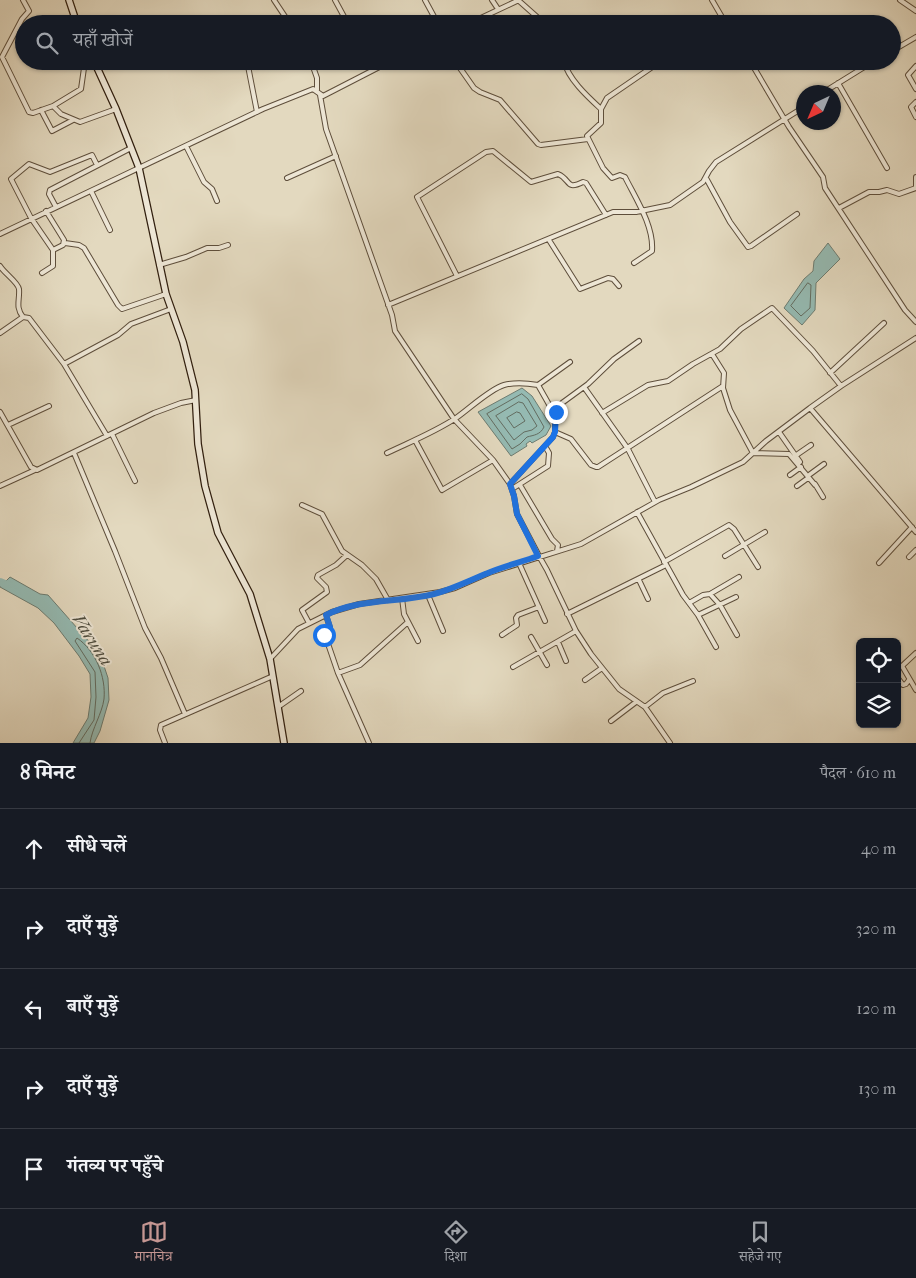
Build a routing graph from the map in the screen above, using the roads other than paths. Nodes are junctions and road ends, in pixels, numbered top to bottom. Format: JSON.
{"nodes":[{"id":1,"x":23,"y":0,"type":"edge"},
{"id":2,"x":69,"y":0,"type":"edge"},
{"id":3,"x":274,"y":0,"type":"edge"},
{"id":4,"x":335,"y":0,"type":"edge"},
{"id":5,"x":425,"y":0,"type":"edge"},
{"id":6,"x":492,"y":0,"type":"edge"},
{"id":7,"x":518,"y":0,"type":"edge"},
{"id":8,"x":712,"y":0,"type":"edge"},
{"id":9,"x":900,"y":0,"type":"edge"},
{"id":10,"x":498,"y":9,"type":"junction"},
{"id":11,"x":916,"y":12,"type":"edge"},
{"id":12,"x":26,"y":15,"type":"edge"},
{"id":13,"x":74,"y":15,"type":"edge"},
{"id":14,"x":284,"y":15,"type":"edge"},
{"id":15,"x":343,"y":15,"type":"edge"},
{"id":16,"x":433,"y":15,"type":"edge"},
{"id":17,"x":486,"y":15,"type":"edge"},
{"id":18,"x":535,"y":15,"type":"edge"},
{"id":19,"x":721,"y":15,"type":"edge"},
{"id":20,"x":15,"y":32,"type":"edge"},
{"id":21,"x":916,"y":37,"type":"edge"},
{"id":22,"x":901,"y":46,"type":"edge"},
{"id":23,"x":916,"y":66,"type":"edge"},
{"id":24,"x":84,"y":70,"type":"edge"},
{"id":25,"x":98,"y":70,"type":"edge"},
{"id":26,"x":249,"y":70,"type":"edge"},
{"id":27,"x":314,"y":70,"type":"edge"},
{"id":28,"x":372,"y":70,"type":"edge"},
{"id":29,"x":462,"y":70,"type":"edge"},
{"id":30,"x":567,"y":70,"type":"edge"},
{"id":31,"x":648,"y":70,"type":"edge"},
{"id":32,"x":755,"y":70,"type":"edge"},
{"id":33,"x":860,"y":70,"type":"edge"},
{"id":34,"x":838,"y":84,"type":"joint"},
{"id":35,"x":916,"y":89,"type":"edge"},
{"id":36,"x":317,"y":90,"type":"junction"},
{"id":37,"x":320,"y":95,"type":"junction"},
{"id":38,"x":916,"y":102,"type":"edge"},
{"id":39,"x":53,"y":106,"type":"junction"},
{"id":40,"x":116,"y":109,"type":"junction"},
{"id":41,"x":601,"y":109,"type":"junction"},
{"id":42,"x":41,"y":110,"type":"junction"},
{"id":43,"x":257,"y":112,"type":"junction"},
{"id":44,"x":796,"y":112,"type":"edge"},
{"id":45,"x":916,"y":117,"type":"edge"},
{"id":46,"x":74,"y":120,"type":"junction"},
{"id":47,"x":784,"y":120,"type":"junction"},
{"id":48,"x":588,"y":140,"type":"junction"},
{"id":49,"x":186,"y":146,"type":"junction"},
{"id":50,"x":131,"y":148,"type":"junction"},
{"id":51,"x":336,"y":156,"type":"junction"},
{"id":52,"x":97,"y":165,"type":"junction"},
{"id":53,"x":139,"y":168,"type":"junction"},
{"id":54,"x":887,"y":168,"type":"dead end"},
{"id":55,"x":916,"y":177,"type":"edge"},
{"id":56,"x":287,"y":178,"type":"dead end"},
{"id":57,"x":706,"y":178,"type":"junction"},
{"id":58,"x":916,"y":188,"type":"edge"},
{"id":59,"x":90,"y":191,"type":"junction"},
{"id":60,"x":217,"y":201,"type":"dead end"},
{"id":61,"x":56,"y":207,"type":"junction"},
{"id":62,"x":839,"y":208,"type":"junction"},
{"id":63,"x":642,"y":210,"type":"junction"},
{"id":64,"x":46,"y":211,"type":"junction"},
{"id":65,"x":796,"y":214,"type":"dead end"},
{"id":66,"x":606,"y":215,"type":"junction"},
{"id":67,"x":31,"y":218,"type":"junction"},
{"id":68,"x":110,"y":230,"type":"dead end"},
{"id":69,"x":0,"y":234,"type":"edge"},
{"id":70,"x":549,"y":240,"type":"junction"},
{"id":71,"x":65,"y":243,"type":"junction"},
{"id":72,"x":228,"y":245,"type":"dead end"},
{"id":73,"x":53,"y":250,"type":"junction"},
{"id":74,"x":634,"y":263,"type":"dead end"},
{"id":75,"x":159,"y":265,"type":"junction"},
{"id":76,"x":0,"y":266,"type":"edge"},
{"id":77,"x":42,"y":273,"type":"dead end"},
{"id":78,"x":457,"y":276,"type":"junction"},
{"id":79,"x":619,"y":286,"type":"dead end"},
{"id":80,"x":166,"y":294,"type":"junction"},
{"id":81,"x":388,"y":305,"type":"junction"},
{"id":82,"x":171,"y":309,"type":"junction"},
{"id":83,"x":24,"y":317,"type":"junction"},
{"id":84,"x":916,"y":322,"type":"edge"},
{"id":85,"x":884,"y":323,"type":"dead end"},
{"id":86,"x":0,"y":333,"type":"edge"},
{"id":87,"x":916,"y":338,"type":"edge"},
{"id":88,"x":639,"y":341,"type":"dead end"},
{"id":89,"x":712,"y":354,"type":"junction"},
{"id":90,"x":570,"y":362,"type":"dead end"},
{"id":91,"x":64,"y":364,"type":"junction"},
{"id":92,"x":830,"y":373,"type":"junction"},
{"id":93,"x":538,"y":385,"type":"junction"},
{"id":94,"x":723,"y":386,"type":"junction"},
{"id":95,"x":841,"y":386,"type":"junction"},
{"id":96,"x":584,"y":387,"type":"junction"},
{"id":97,"x":196,"y":400,"type":"junction"},
{"id":98,"x":49,"y":406,"type":"dead end"},
{"id":99,"x":810,"y":408,"type":"junction"},
{"id":100,"x":0,"y":412,"type":"edge"},
{"id":101,"x":602,"y":413,"type":"junction"},
{"id":102,"x":555,"y":415,"type":"junction"},
{"id":103,"x":454,"y":419,"type":"junction"},
{"id":104,"x":8,"y":425,"type":"junction"},
{"id":105,"x":555,"y":432,"type":"junction"},
{"id":106,"x":780,"y":432,"type":"junction"},
{"id":107,"x":112,"y":434,"type":"junction"},
{"id":108,"x":107,"y":436,"type":"junction"},
{"id":109,"x":415,"y":440,"type":"junction"},
{"id":110,"x":811,"y":445,"type":"dead end"},
{"id":111,"x":545,"y":446,"type":"junction"},
{"id":112,"x":628,"y":449,"type":"junction"},
{"id":113,"x":74,"y":453,"type":"junction"},
{"id":114,"x":387,"y":453,"type":"dead end"},
{"id":115,"x":753,"y":453,"type":"junction"},
{"id":116,"x":795,"y":456,"type":"junction"},
{"id":117,"x":493,"y":460,"type":"junction"},
{"id":118,"x":824,"y":464,"type":"dead end"},
{"id":119,"x":801,"y":467,"type":"junction"},
{"id":120,"x":34,"y":470,"type":"junction"},
{"id":121,"x":790,"y":476,"type":"dead end"},
{"id":122,"x":808,"y":476,"type":"junction"},
{"id":123,"x":135,"y":481,"type":"dead end"},
{"id":124,"x":510,"y":484,"type":"junction"},
{"id":125,"x":520,"y":485,"type":"junction"},
{"id":126,"x":0,"y":486,"type":"edge"},
{"id":127,"x":797,"y":486,"type":"dead end"},
{"id":128,"x":512,"y":489,"type":"junction"},
{"id":129,"x":823,"y":497,"type":"dead end"},
{"id":130,"x":655,"y":502,"type":"junction"},
{"id":131,"x":302,"y":505,"type":"dead end"},
{"id":132,"x":637,"y":512,"type":"junction"},
{"id":133,"x":912,"y":527,"type":"junction"},
{"id":134,"x":765,"y":532,"type":"dead end"},
{"id":135,"x":916,"y":532,"type":"edge"},
{"id":136,"x":744,"y":545,"type":"junction"},
{"id":137,"x":916,"y":550,"type":"edge"},
{"id":138,"x":557,"y":551,"type":"junction"},
{"id":139,"x":347,"y":555,"type":"junction"},
{"id":140,"x":538,"y":556,"type":"junction"},
{"id":141,"x":725,"y":556,"type":"dead end"},
{"id":142,"x":909,"y":557,"type":"dead end"},
{"id":143,"x":880,"y":562,"type":"dead end"},
{"id":144,"x":519,"y":563,"type":"junction"},
{"id":145,"x":665,"y":563,"type":"junction"},
{"id":146,"x":758,"y":567,"type":"dead end"},
{"id":147,"x":740,"y":577,"type":"dead end"},
{"id":148,"x":639,"y":580,"type":"junction"},
{"id":149,"x":710,"y":594,"type":"junction"},
{"id":150,"x":428,"y":595,"type":"junction"},
{"id":151,"x":736,"y":597,"type":"dead end"},
{"id":152,"x":402,"y":598,"type":"junction"},
{"id":153,"x":648,"y":599,"type":"dead end"},
{"id":154,"x":388,"y":600,"type":"junction"},
{"id":155,"x":689,"y":603,"type":"junction"},
{"id":156,"x":720,"y":605,"type":"junction"},
{"id":157,"x":539,"y":607,"type":"junction"},
{"id":158,"x":567,"y":614,"type":"junction"},
{"id":159,"x":326,"y":615,"type":"junction"},
{"id":160,"x":698,"y":615,"type":"junction"},
{"id":161,"x":545,"y":621,"type":"dead end"},
{"id":162,"x":408,"y":622,"type":"junction"},
{"id":163,"x":309,"y":623,"type":"junction"},
{"id":164,"x":442,"y":631,"type":"dead end"},
{"id":165,"x":576,"y":631,"type":"junction"},
{"id":166,"x":502,"y":635,"type":"dead end"},
{"id":167,"x":736,"y":635,"type":"dead end"},
{"id":168,"x":531,"y":637,"type":"dead end"},
{"id":169,"x":418,"y":641,"type":"dead end"},
{"id":170,"x":558,"y":642,"type":"junction"},
{"id":171,"x":716,"y":647,"type":"dead end"},
{"id":172,"x":540,"y":652,"type":"junction"},
{"id":173,"x":916,"y":653,"type":"edge"},
{"id":174,"x":270,"y":659,"type":"junction"},
{"id":175,"x":566,"y":661,"type":"dead end"},
{"id":176,"x":547,"y":664,"type":"dead end"},
{"id":177,"x":513,"y":667,"type":"dead end"},
{"id":178,"x":602,"y":668,"type":"junction"},
{"id":179,"x":338,"y":673,"type":"junction"},
{"id":180,"x":273,"y":676,"type":"junction"},
{"id":181,"x":585,"y":680,"type":"dead end"},
{"id":182,"x":909,"y":680,"type":"junction"},
{"id":183,"x":694,"y":681,"type":"dead end"},
{"id":184,"x":901,"y":682,"type":"edge"},
{"id":185,"x":916,"y":690,"type":"edge"},
{"id":186,"x":302,"y":691,"type":"dead end"},
{"id":187,"x":636,"y":702,"type":"junction"},
{"id":188,"x":278,"y":707,"type":"junction"},
{"id":189,"x":644,"y":707,"type":"junction"},
{"id":190,"x":185,"y":714,"type":"junction"},
{"id":191,"x":611,"y":720,"type":"dead end"},
{"id":192,"x":165,"y":743,"type":"edge"},
{"id":193,"x":284,"y":743,"type":"edge"},
{"id":194,"x":369,"y":743,"type":"edge"},
{"id":195,"x":670,"y":743,"type":"edge"}],
"edges":[{"from":1,"to":12,"type":"street"},
{"from":2,"to":13,"type":"street"},
{"from":3,"to":14,"type":"street"},
{"from":4,"to":15,"type":"street"},
{"from":5,"to":16,"type":"street"},
{"from":6,"to":10,"type":"street"},
{"from":7,"to":10,"type":"street"},
{"from":7,"to":18,"type":"street"},
{"from":8,"to":19,"type":"street"},
{"from":9,"to":11,"type":"street"},
{"from":10,"to":17,"type":"street"},
{"from":20,"to":42,"type":"street"},
{"from":21,"to":22,"type":"street"},
{"from":23,"to":35,"type":"street"},
{"from":24,"to":39,"type":"street"},
{"from":25,"to":40,"type":"street"},
{"from":26,"to":43,"type":"street"},
{"from":27,"to":36,"type":"street"},
{"from":28,"to":37,"type":"street"},
{"from":29,"to":48,"type":"street"},
{"from":30,"to":41,"type":"street"},
{"from":31,"to":41,"type":"street"},
{"from":32,"to":47,"type":"street"},
{"from":33,"to":34,"type":"street"},
{"from":34,"to":54,"type":"street"},
{"from":36,"to":37,"type":"street"},
{"from":36,"to":43,"type":"street"},
{"from":37,"to":51,"type":"street"},
{"from":38,"to":45,"type":"street"},
{"from":39,"to":42,"type":"street"},
{"from":39,"to":46,"type":"street"},
{"from":40,"to":46,"type":"street"},
{"from":40,"to":50,"type":"street"},
{"from":41,"to":48,"type":"street"},
{"from":42,"to":46,"type":"street"},
{"from":43,"to":49,"type":"street"},
{"from":44,"to":47,"type":"street"},
{"from":47,"to":57,"type":"street"},
{"from":47,"to":62,"type":"street"},
{"from":48,"to":63,"type":"street"},
{"from":49,"to":53,"type":"street"},
{"from":49,"to":60,"type":"street"},
{"from":50,"to":52,"type":"street"},
{"from":50,"to":53,"type":"street"},
{"from":51,"to":56,"type":"street"},
{"from":51,"to":81,"type":"street"},
{"from":52,"to":61,"type":"street"},
{"from":52,"to":67,"type":"street"},
{"from":53,"to":59,"type":"street"},
{"from":53,"to":75,"type":"street"},
{"from":55,"to":58,"type":"street"},
{"from":57,"to":63,"type":"street"},
{"from":57,"to":65,"type":"street"},
{"from":58,"to":62,"type":"street"},
{"from":59,"to":61,"type":"street"},
{"from":59,"to":68,"type":"street"},
{"from":61,"to":64,"type":"street"},
{"from":62,"to":84,"type":"street"},
{"from":63,"to":66,"type":"street"},
{"from":63,"to":74,"type":"street"},
{"from":64,"to":67,"type":"street"},
{"from":64,"to":71,"type":"street"},
{"from":66,"to":70,"type":"street"},
{"from":66,"to":78,"type":"street"},
{"from":67,"to":69,"type":"street"},
{"from":67,"to":73,"type":"street"},
{"from":70,"to":78,"type":"street"},
{"from":70,"to":79,"type":"street"},
{"from":71,"to":73,"type":"street"},
{"from":71,"to":80,"type":"street"},
{"from":72,"to":75,"type":"street"},
{"from":73,"to":77,"type":"street"},
{"from":75,"to":80,"type":"street"},
{"from":76,"to":83,"type":"street"},
{"from":78,"to":81,"type":"street"},
{"from":80,"to":82,"type":"street"},
{"from":81,"to":103,"type":"street"},
{"from":82,"to":91,"type":"street"},
{"from":82,"to":97,"type":"street"},
{"from":83,"to":86,"type":"street"},
{"from":83,"to":91,"type":"street"},
{"from":85,"to":92,"type":"street"},
{"from":87,"to":95,"type":"street"},
{"from":88,"to":96,"type":"street"},
{"from":89,"to":92,"type":"street"},
{"from":89,"to":94,"type":"street"},
{"from":89,"to":101,"type":"street"},
{"from":90,"to":93,"type":"street"},
{"from":91,"to":108,"type":"street"},
{"from":92,"to":95,"type":"street"},
{"from":93,"to":102,"type":"street"},
{"from":93,"to":103,"type":"street"},
{"from":94,"to":112,"type":"street"},
{"from":94,"to":115,"type":"street"},
{"from":95,"to":99,"type":"street"},
{"from":96,"to":101,"type":"street"},
{"from":96,"to":102,"type":"street"},
{"from":97,"to":107,"type":"street"},
{"from":97,"to":174,"type":"street"},
{"from":98,"to":104,"type":"street"},
{"from":99,"to":106,"type":"street"},
{"from":99,"to":133,"type":"street"},
{"from":100,"to":104,"type":"street"},
{"from":101,"to":112,"type":"street"},
{"from":102,"to":105,"type":"street"},
{"from":103,"to":109,"type":"street"},
{"from":103,"to":117,"type":"street"},
{"from":104,"to":120,"type":"street"},
{"from":105,"to":111,"type":"street"},
{"from":105,"to":112,"type":"street"},
{"from":106,"to":115,"type":"street"},
{"from":106,"to":116,"type":"street"},
{"from":107,"to":108,"type":"street"},
{"from":107,"to":123,"type":"street"},
{"from":108,"to":113,"type":"street"},
{"from":109,"to":114,"type":"street"},
{"from":109,"to":117,"type":"street"},
{"from":110,"to":116,"type":"street"},
{"from":111,"to":124,"type":"street"},
{"from":111,"to":125,"type":"street"},
{"from":112,"to":130,"type":"street"},
{"from":113,"to":120,"type":"street"},
{"from":113,"to":190,"type":"street"},
{"from":115,"to":119,"type":"street"},
{"from":115,"to":130,"type":"street"},
{"from":116,"to":122,"type":"street"},
{"from":117,"to":124,"type":"street"},
{"from":118,"to":122,"type":"street"},
{"from":119,"to":121,"type":"street"},
{"from":119,"to":122,"type":"street"},
{"from":120,"to":126,"type":"street"},
{"from":122,"to":127,"type":"street"},
{"from":122,"to":129,"type":"street"},
{"from":124,"to":128,"type":"street"},
{"from":125,"to":128,"type":"street"},
{"from":125,"to":138,"type":"street"},
{"from":128,"to":140,"type":"street"},
{"from":130,"to":132,"type":"street"},
{"from":131,"to":139,"type":"street"},
{"from":132,"to":138,"type":"street"},
{"from":132,"to":145,"type":"street"},
{"from":133,"to":135,"type":"street"},
{"from":133,"to":143,"type":"street"},
{"from":134,"to":136,"type":"street"},
{"from":136,"to":141,"type":"street"},
{"from":136,"to":145,"type":"street"},
{"from":136,"to":146,"type":"street"},
{"from":137,"to":142,"type":"street"},
{"from":138,"to":140,"type":"street"},
{"from":139,"to":154,"type":"street"},
{"from":139,"to":163,"type":"street"},
{"from":140,"to":144,"type":"street"},
{"from":140,"to":158,"type":"street"},
{"from":144,"to":150,"type":"street"},
{"from":144,"to":157,"type":"street"},
{"from":145,"to":148,"type":"street"},
{"from":145,"to":155,"type":"street"},
{"from":147,"to":149,"type":"street"},
{"from":148,"to":153,"type":"street"},
{"from":148,"to":158,"type":"street"},
{"from":149,"to":155,"type":"street"},
{"from":149,"to":156,"type":"street"},
{"from":150,"to":152,"type":"street"},
{"from":150,"to":164,"type":"street"},
{"from":151,"to":156,"type":"street"},
{"from":152,"to":154,"type":"street"},
{"from":152,"to":162,"type":"street"},
{"from":154,"to":159,"type":"street"},
{"from":155,"to":160,"type":"street"},
{"from":156,"to":160,"type":"street"},
{"from":156,"to":167,"type":"street"},
{"from":157,"to":161,"type":"street"},
{"from":157,"to":166,"type":"street"},
{"from":158,"to":165,"type":"street"},
{"from":159,"to":163,"type":"street"},
{"from":159,"to":179,"type":"street"},
{"from":160,"to":171,"type":"street"},
{"from":162,"to":169,"type":"street"},
{"from":162,"to":179,"type":"street"},
{"from":163,"to":174,"type":"street"},
{"from":165,"to":170,"type":"street"},
{"from":165,"to":178,"type":"street"},
{"from":168,"to":172,"type":"street"},
{"from":170,"to":172,"type":"street"},
{"from":170,"to":175,"type":"street"},
{"from":172,"to":176,"type":"street"},
{"from":172,"to":177,"type":"street"},
{"from":173,"to":182,"type":"street"},
{"from":174,"to":180,"type":"street"},
{"from":178,"to":181,"type":"street"},
{"from":178,"to":187,"type":"street"},
{"from":179,"to":194,"type":"street"},
{"from":180,"to":188,"type":"street"},
{"from":180,"to":190,"type":"street"},
{"from":182,"to":184,"type":"street"},
{"from":182,"to":185,"type":"street"},
{"from":183,"to":189,"type":"street"},
{"from":186,"to":188,"type":"street"},
{"from":187,"to":189,"type":"street"},
{"from":187,"to":191,"type":"street"},
{"from":188,"to":193,"type":"street"},
{"from":189,"to":195,"type":"street"},
{"from":190,"to":192,"type":"street"}]}
